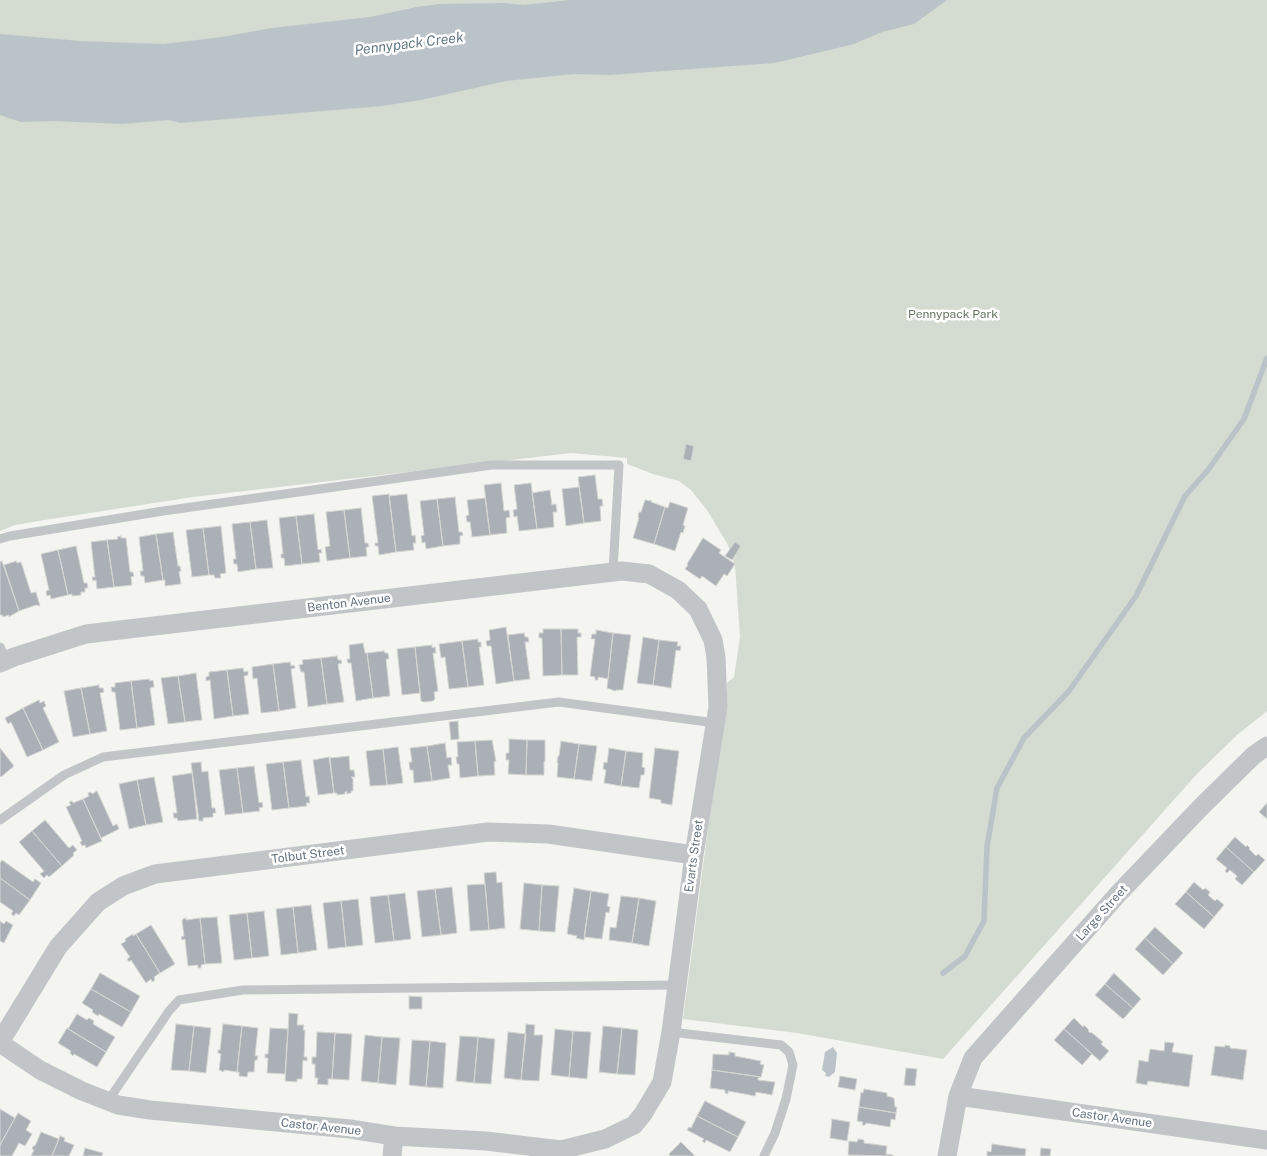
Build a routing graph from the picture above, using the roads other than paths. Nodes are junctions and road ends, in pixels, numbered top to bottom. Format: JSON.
{"nodes":[{"id":1,"x":0,"y":540,"type":"edge"},
{"id":2,"x":614,"y":571,"type":"junction"},
{"id":3,"x":693,"y":604,"type":"joint"},
{"id":4,"x":2,"y":657,"type":"edge"},
{"id":5,"x":715,"y":723,"type":"junction"},
{"id":6,"x":1267,"y":746,"type":"edge"},
{"id":7,"x":0,"y":820,"type":"edge"},
{"id":8,"x":694,"y":855,"type":"junction"},
{"id":9,"x":677,"y":985,"type":"junction"},
{"id":10,"x":672,"y":1032,"type":"junction"},
{"id":11,"x":0,"y":1042,"type":"edge"},
{"id":12,"x":958,"y":1096,"type":"junction"},
{"id":13,"x":108,"y":1101,"type":"junction"},
{"id":14,"x":645,"y":1110,"type":"joint"},
{"id":15,"x":394,"y":1136,"type":"junction"},
{"id":16,"x":1267,"y":1140,"type":"edge"},
{"id":17,"x":392,"y":1156,"type":"edge"},
{"id":18,"x":764,"y":1156,"type":"edge"},
{"id":19,"x":947,"y":1156,"type":"edge"}],
"edges":[{"from":1,"to":2,"type":"lane"},
{"from":2,"to":3,"type":"street","name":"Benton Avenue"},
{"from":2,"to":4,"type":"street","name":"Benton Avenue"},
{"from":3,"to":5,"type":"street","name":"Evarts Street"},
{"from":5,"to":7,"type":"lane"},
{"from":5,"to":8,"type":"street","name":"Evarts Street"},
{"from":6,"to":12,"type":"street","name":"Large Street"},
{"from":8,"to":9,"type":"street","name":"Evarts Street"},
{"from":8,"to":11,"type":"street","name":"Tolbut Street"},
{"from":9,"to":10,"type":"street","name":"Evarts Street"},
{"from":9,"to":13,"type":"lane"},
{"from":10,"to":14,"type":"street","name":"Evarts Street"},
{"from":10,"to":18,"type":"lane"},
{"from":11,"to":13,"type":"street","name":"Castor Avenue"},
{"from":12,"to":16,"type":"street","name":"Castor Avenue"},
{"from":12,"to":19,"type":"street","name":"Large Street"},
{"from":13,"to":15,"type":"street","name":"Castor Avenue"},
{"from":14,"to":15,"type":"street","name":"Castor Avenue"},
{"from":15,"to":17,"type":"street"}]}
